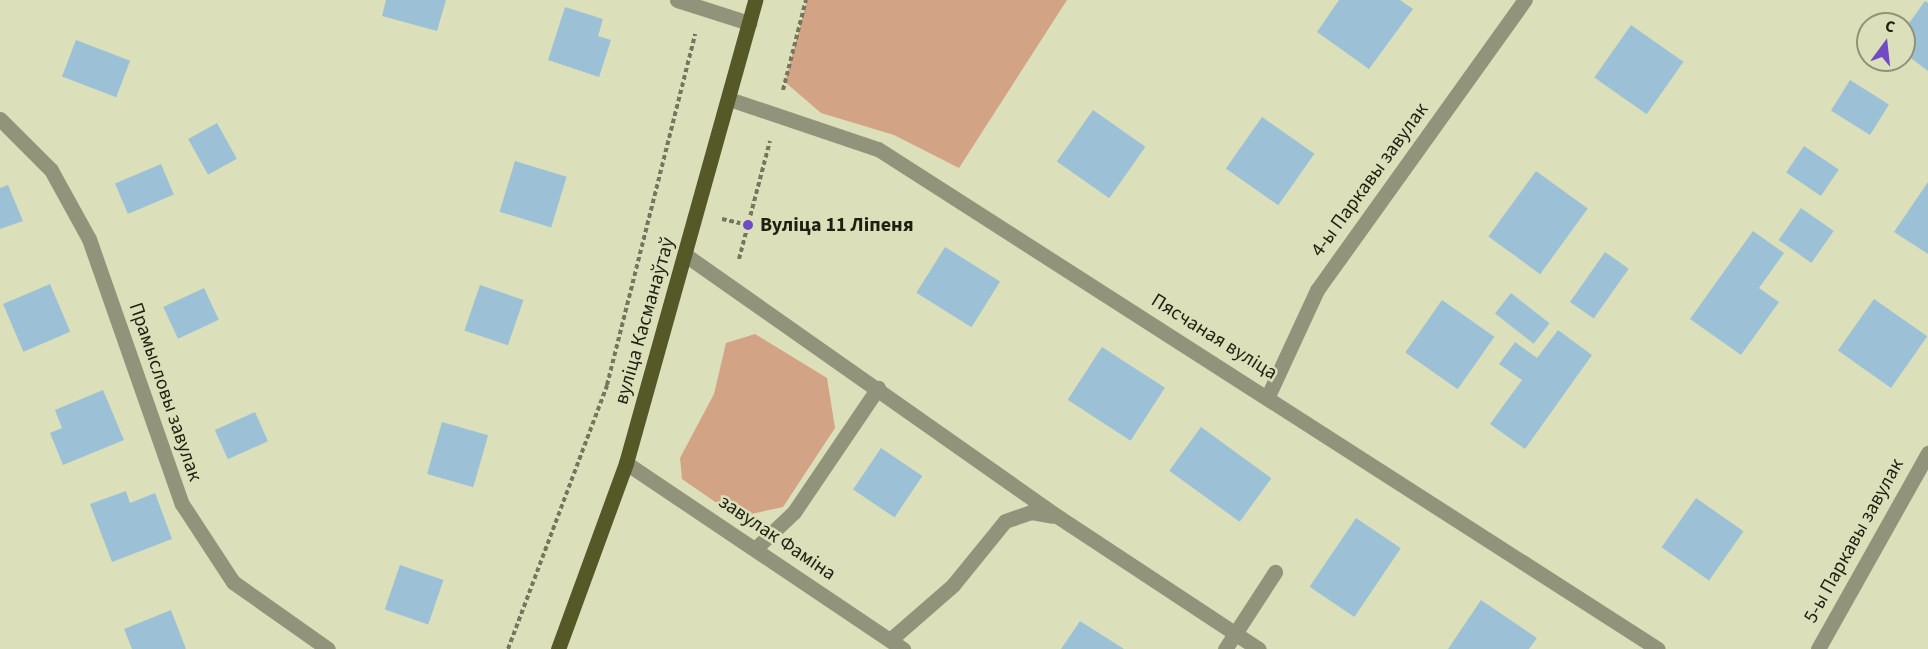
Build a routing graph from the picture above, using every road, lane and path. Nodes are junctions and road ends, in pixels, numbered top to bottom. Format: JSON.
{"nodes":[{"id":1,"x":677,"y":0,"type":"edge"},
{"id":2,"x":755,"y":0,"type":"edge"},
{"id":3,"x":1525,"y":0,"type":"edge"},
{"id":4,"x":701,"y":8,"type":"junction"},
{"id":5,"x":749,"y":23,"type":"junction"},
{"id":6,"x":729,"y":99,"type":"junction"},
{"id":7,"x":0,"y":119,"type":"edge"},
{"id":8,"x":754,"y":198,"type":"dead end"},
{"id":9,"x":687,"y":256,"type":"junction"},
{"id":10,"x":739,"y":259,"type":"dead end"},
{"id":11,"x":878,"y":388,"type":"junction"},
{"id":12,"x":1268,"y":396,"type":"junction"},
{"id":13,"x":1928,"y":453,"type":"edge"},
{"id":14,"x":626,"y":463,"type":"junction"},
{"id":15,"x":1060,"y":518,"type":"junction"},
{"id":16,"x":756,"y":548,"type":"junction"},
{"id":17,"x":1275,"y":572,"type":"dead end"},
{"id":18,"x":1234,"y":635,"type":"junction"},
{"id":19,"x":890,"y":640,"type":"junction"},
{"id":20,"x":328,"y":649,"type":"edge"},
{"id":21,"x":508,"y":649,"type":"edge"},
{"id":22,"x":558,"y":649,"type":"edge"},
{"id":23,"x":903,"y":649,"type":"edge"},
{"id":24,"x":1225,"y":649,"type":"edge"},
{"id":25,"x":1259,"y":649,"type":"edge"},
{"id":26,"x":1658,"y":649,"type":"edge"},
{"id":27,"x":1818,"y":649,"type":"edge"}],
"edges":[{"from":1,"to":4,"type":"street"},
{"from":2,"to":5,"type":"main road","name":"вуліца Касманаўтаў"},
{"from":3,"to":12,"type":"street","name":"4-ы Паркавы завулак"},
{"from":4,"to":5,"type":"street"},
{"from":4,"to":21,"type":"path"},
{"from":5,"to":6,"type":"main road","name":"вуліца Касманаўтаў"},
{"from":6,"to":9,"type":"main road","name":"вуліца Касманаўтаў"},
{"from":6,"to":12,"type":"street","name":"Пясчаная вуліца"},
{"from":7,"to":20,"type":"street","name":"Прамысловы завулак"},
{"from":8,"to":10,"type":"path"},
{"from":9,"to":11,"type":"street"},
{"from":9,"to":14,"type":"main road","name":"вуліца Касманаўтаў"},
{"from":11,"to":15,"type":"street"},
{"from":11,"to":16,"type":"street"},
{"from":12,"to":26,"type":"street","name":"Пясчаная вуліца"},
{"from":13,"to":27,"type":"street","name":"5-ы Паркавы завулак"},
{"from":14,"to":16,"type":"street","name":"завулак Фаміна"},
{"from":14,"to":22,"type":"main road","name":"вуліца Касманаўтаў"},
{"from":15,"to":18,"type":"street"},
{"from":15,"to":19,"type":"street"},
{"from":16,"to":19,"type":"street","name":"завулак Фаміна"},
{"from":17,"to":18,"type":"street"},
{"from":18,"to":24,"type":"street"},
{"from":18,"to":25,"type":"street"},
{"from":19,"to":23,"type":"street","name":"завулак Фаміна"}]}
